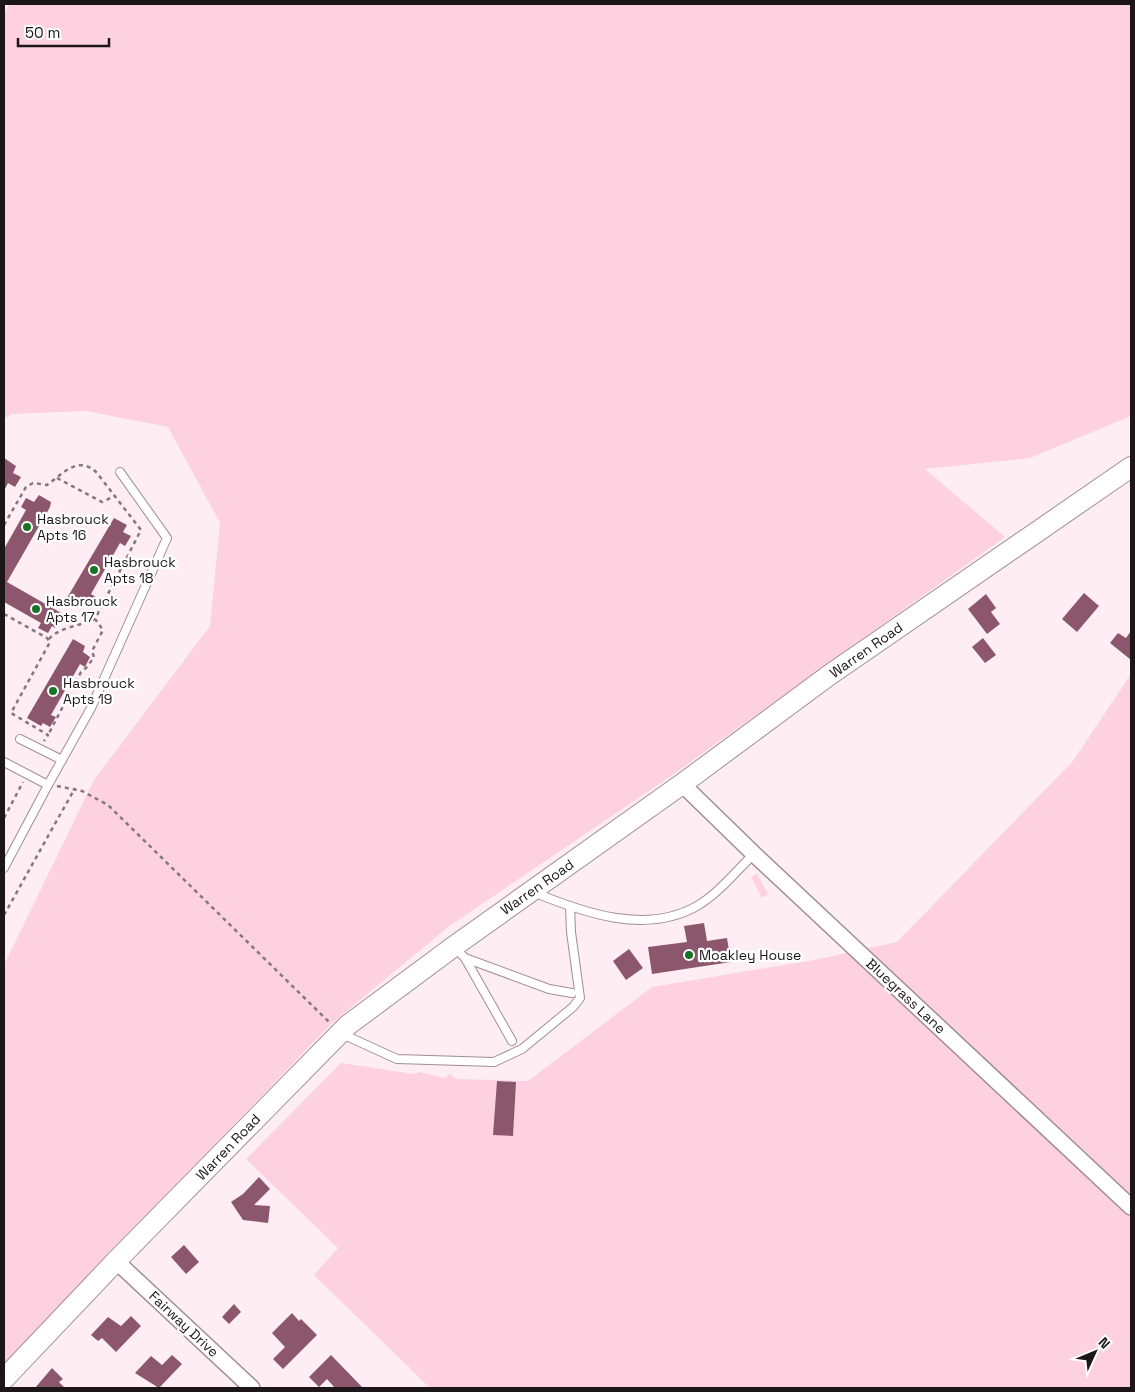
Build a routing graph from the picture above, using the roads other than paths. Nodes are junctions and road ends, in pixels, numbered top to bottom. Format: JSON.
{"nodes":[{"id":1,"x":1131,"y":466,"type":"edge"},
{"id":2,"x":120,"y":472,"type":"dead end"},
{"id":3,"x":20,"y":739,"type":"dead end"},
{"id":4,"x":62,"y":760,"type":"junction"},
{"id":5,"x":4,"y":762,"type":"edge"},
{"id":6,"x":682,"y":784,"type":"junction"},
{"id":7,"x":48,"y":785,"type":"junction"},
{"id":8,"x":754,"y":854,"type":"junction"},
{"id":9,"x":4,"y":868,"type":"edge"},
{"id":10,"x":531,"y":891,"type":"junction"},
{"id":11,"x":570,"y":906,"type":"junction"},
{"id":12,"x":459,"y":952,"type":"junction"},
{"id":13,"x":572,"y":993,"type":"dead end"},
{"id":14,"x":340,"y":1033,"type":"junction"},
{"id":15,"x":512,"y":1041,"type":"dead end"},
{"id":16,"x":1131,"y":1207,"type":"edge"},
{"id":17,"x":116,"y":1260,"type":"junction"},
{"id":18,"x":4,"y":1379,"type":"edge"},
{"id":19,"x":252,"y":1388,"type":"edge"}],
"edges":[{"from":1,"to":6,"type":"street","name":"Warren Road"},
{"from":2,"to":4,"type":"lane"},
{"from":3,"to":4,"type":"lane"},
{"from":4,"to":7,"type":"lane"},
{"from":5,"to":7,"type":"lane"},
{"from":6,"to":8,"type":"street","name":"Bluegrass Lane"},
{"from":6,"to":10,"type":"street","name":"Warren Road"},
{"from":7,"to":9,"type":"lane"},
{"from":8,"to":11,"type":"lane"},
{"from":8,"to":16,"type":"street","name":"Bluegrass Lane"},
{"from":10,"to":11,"type":"lane"},
{"from":10,"to":12,"type":"street","name":"Warren Road"},
{"from":11,"to":14,"type":"lane"},
{"from":12,"to":13,"type":"lane"},
{"from":12,"to":14,"type":"street","name":"Warren Road"},
{"from":12,"to":15,"type":"lane"},
{"from":14,"to":17,"type":"street","name":"Warren Road"},
{"from":17,"to":18,"type":"street","name":"Warren Road"},
{"from":17,"to":19,"type":"street","name":"Fairway Drive"}]}
